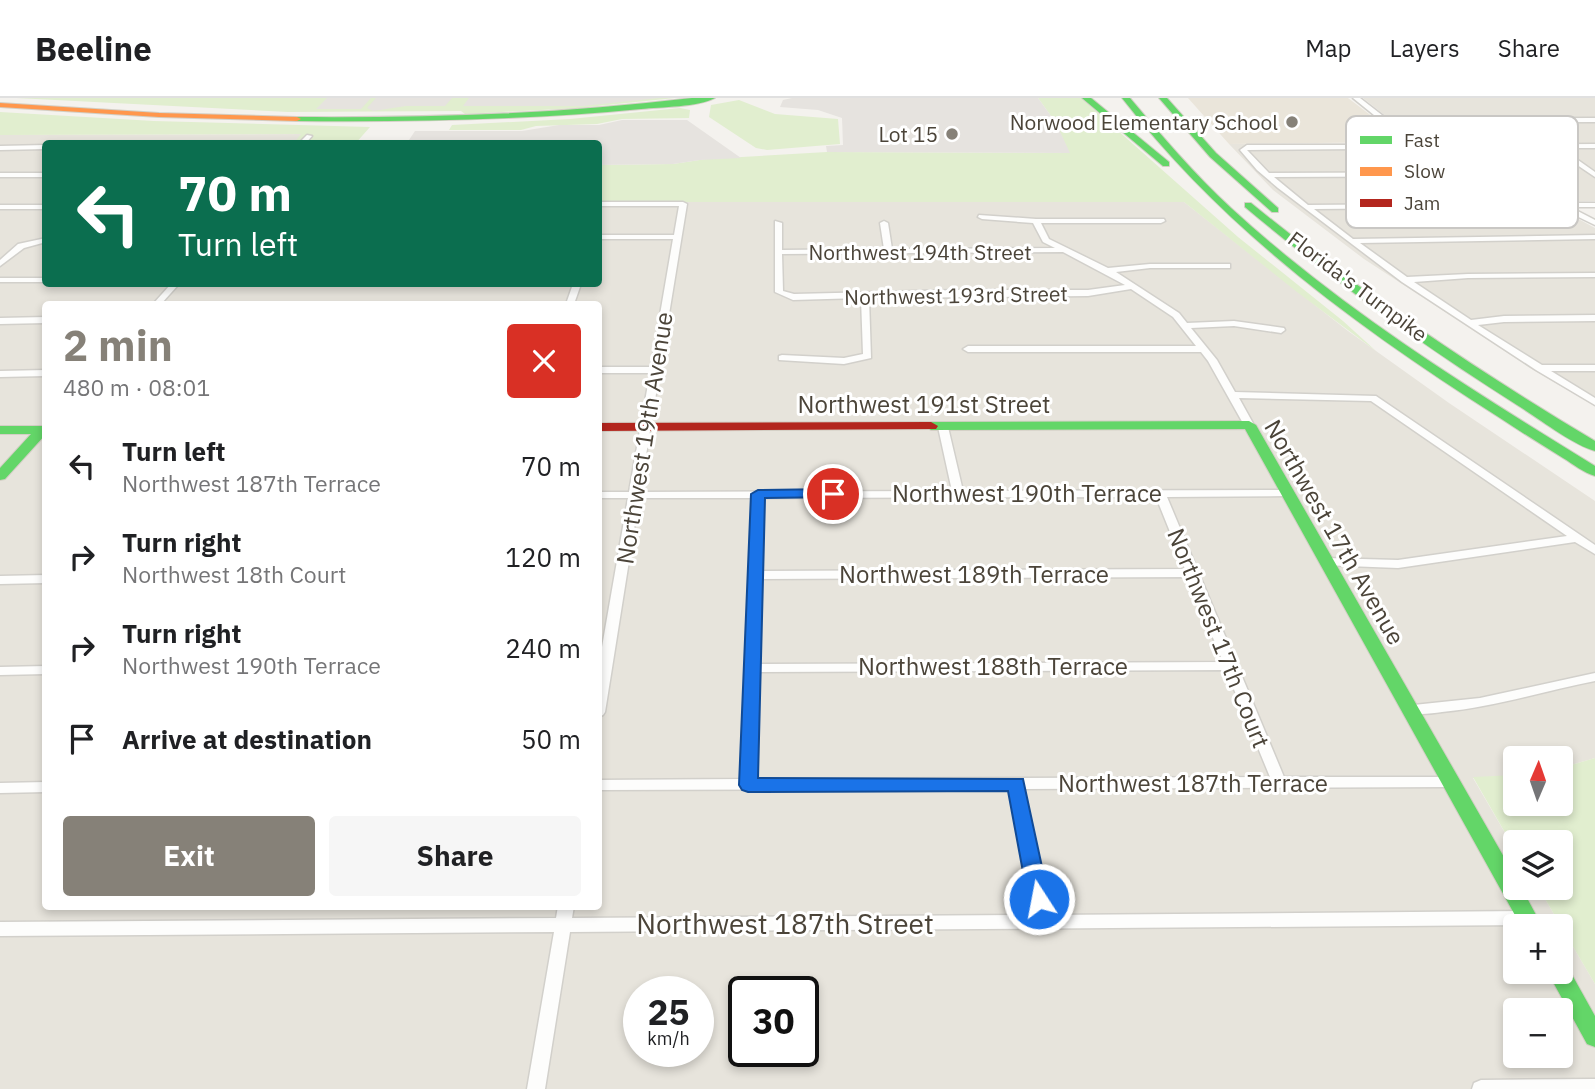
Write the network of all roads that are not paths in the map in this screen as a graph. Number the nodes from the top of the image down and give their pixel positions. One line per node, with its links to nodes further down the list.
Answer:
1 (711, 98): 7 (main road)
2 (1086, 98): 20 (main road)
3 (1126, 98): 20 (main road, Florida's Turnpike)
4 (1147, 98): 61 (main road, Florida's Turnpike)
5 (1163, 98): 61 (main road)
6 (1356, 98): 8 (street)
7 (0, 105)
8 (1378, 116)
9 (309, 136): 10 (street)
10 (305, 140)
11 (42, 147): 12 (street)
12 (0, 148)
13 (1346, 148): 18 (street)
14 (1578, 162): 15 (street)
15 (1595, 174)
16 (0, 175): 17 (street)
17 (42, 175)
18 (1269, 175): 19 (street); 25 (street)
19 (1346, 175)
20 (1218, 200): 79 (main road, Florida's Turnpike)
21 (602, 204): 22 (street)
22 (683, 204): 35 (street, Northwest 19th Avenue)
23 (42, 206): 24 (street)
24 (0, 207)
25 (1307, 207): 26 (street); 38 (street)
26 (1346, 207)
27 (1578, 214): 33 (street)
28 (982, 217): 29 (street)
29 (1036, 221): 30 (street); 39 (street, Northwest 17th Avenue)
30 (1161, 221)
31 (778, 223): 40 (street)
32 (884, 223): 41 (street)
33 (1595, 223)
34 (602, 237): 35 (street)
35 (678, 237): 66 (street, Northwest 19th Avenue)
36 (1595, 237): 38 (street)
37 (42, 240): 42 (street)
38 (1351, 241): 48 (street)
39 (1062, 250): 41 (street, Northwest 194th Street); 44 (street, Northwest 17th Avenue)
40 (778, 252): 41 (street, Northwest 194th Street); 51 (street, Northwest 193rd Street)
41 (889, 252)
42 (0, 264)
43 (1227, 265): 44 (street)
44 (1106, 271): 49 (street, Northwest 17th Avenue)
45 (1595, 275): 48 (street)
46 (0, 280): 47 (street)
47 (42, 280)
48 (1405, 280): 56 (street)
49 (1133, 286): 51 (street, Northwest 193rd Street); 57 (street, Northwest 17th Avenue)
50 (173, 287): 52 (street)
51 (864, 297): 62 (street)
52 (160, 301)
53 (1595, 318): 56 (street)
54 (42, 320): 55 (street)
55 (0, 321)
56 (1469, 323): 63 (street)
57 (1187, 327): 58 (street); 60 (street, Northwest 17th Avenue)
58 (1281, 330)
59 (968, 349): 60 (street)
60 (1205, 349): 69 (street, Northwest 17th Avenue)
61 (1444, 352): 78 (main road, Florida's Turnpike)
62 (782, 358)
63 (1539, 368): 64 (street); 70 (street)
64 (1595, 368)
65 (602, 370): 66 (street)
66 (656, 370): 73 (street, Northwest 19th Avenue)
67 (42, 373): 68 (street)
68 (0, 374)
69 (1232, 395): 71 (street, Northwest 17th Avenue); 87 (street)
70 (1595, 402)
71 (1249, 425): 74 (main road, Northwest 191st Street); 83 (main road, Northwest 17th Avenue)
72 (602, 427): 73 (main road, Northwest 191st Street)
73 (646, 427): 74 (main road, Northwest 191st Street); 86 (street, Northwest 19th Avenue)
74 (943, 427): 81 (street)
75 (42, 429): 76 (main road)
76 (0, 430)
77 (42, 431): 80 (main road)
78 (1595, 447)
79 (1595, 472)
80 (0, 476)
81 (958, 493): 82 (street, Northwest 190th Terrace); 84 (street, Northwest 190th Terrace)
82 (1160, 493): 83 (street, Northwest 190th Terrace); 90 (street, Northwest 17th Court)
83 (1287, 493): 89 (main road, Northwest 17th Avenue)
84 (758, 494): 86 (street, Northwest 190th Terrace); 91 (street)
85 (602, 495): 86 (street, Northwest 190th Terrace)
86 (635, 495): 99 (street, Northwest 19th Avenue)
87 (1577, 538): 88 (street); 89 (street)
88 (1595, 550)
89 (1326, 562): 100 (main road, Northwest 17th Avenue)
90 (1193, 573): 91 (street, Northwest 189th Terrace); 95 (street, Northwest 17th Court)
91 (756, 575): 94 (street)
92 (42, 579): 93 (street)
93 (0, 580)
94 (754, 667): 95 (street, Northwest 188th Terrace); 105 (street)
95 (1232, 667): 101 (street, Northwest 17th Court)
96 (42, 670): 97 (street)
97 (0, 671)
98 (1595, 677): 100 (street)
99 (602, 689)
100 (1409, 709): 102 (main road, Northwest 17th Avenue)
101 (1279, 782): 102 (street, Northwest 187th Terrace); 103 (street, Northwest 187th Terrace)
102 (1451, 782): 108 (main road, Northwest 17th Avenue)
103 (1016, 783): 105 (street, Northwest 187th Terrace); 110 (street)
104 (602, 785): 105 (street, Northwest 187th Terrace)
105 (748, 785)
106 (42, 787): 107 (street)
107 (0, 788)
108 (1525, 914)
109 (565, 915): 110 (street, Northwest 187th Street); 112 (street, Northwest 187th Street); 116 (street)
110 (1043, 922): 111 (street, Northwest 187th Street)
111 (1503, 922)
112 (0, 929)
113 (1565, 984): 114 (main road)
114 (1595, 1037)
115 (1595, 1088): 117 (street)
116 (536, 1089)
117 (1481, 1089)

